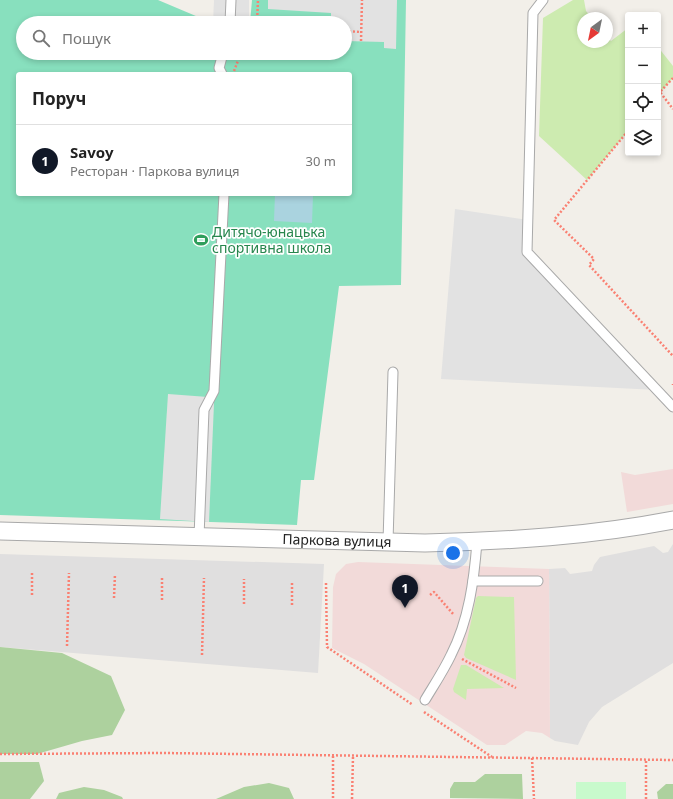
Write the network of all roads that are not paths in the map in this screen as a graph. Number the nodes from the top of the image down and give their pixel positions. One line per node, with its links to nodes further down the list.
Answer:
1 (231, 0): 3 (lane)
2 (543, 0): 8 (lane)
3 (230, 16)
4 (221, 60): 5 (lane)
5 (221, 72)
6 (224, 196): 11 (lane)
7 (393, 372): 12 (lane)
8 (673, 407)
9 (673, 520): 13 (street, Паркова вулиця)
10 (0, 530): 11 (street, Паркова вулиця)
11 (199, 537): 12 (street, Паркова вулиця)
12 (388, 542): 13 (street, Паркова вулиця)
13 (478, 542): 14 (lane)
14 (474, 581): 15 (lane); 16 (lane)
15 (538, 581)
16 (426, 700)

